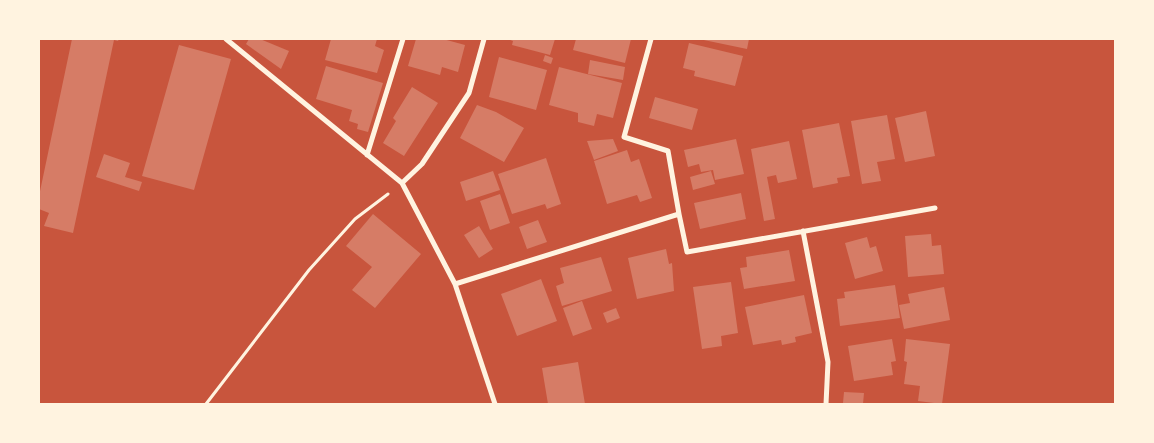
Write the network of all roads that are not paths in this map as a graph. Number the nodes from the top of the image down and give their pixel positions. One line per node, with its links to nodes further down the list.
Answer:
1 (226, 39): 5 (street)
2 (403, 39): 5 (street)
3 (484, 39): 6 (street)
4 (652, 39): 8 (street)
5 (367, 155): 6 (street)
6 (402, 183): 10 (street)
7 (935, 208): 9 (street)
8 (679, 214): 9 (street); 10 (street)
9 (803, 231): 12 (street)
10 (455, 284): 11 (street)
11 (495, 404)
12 (826, 404)

